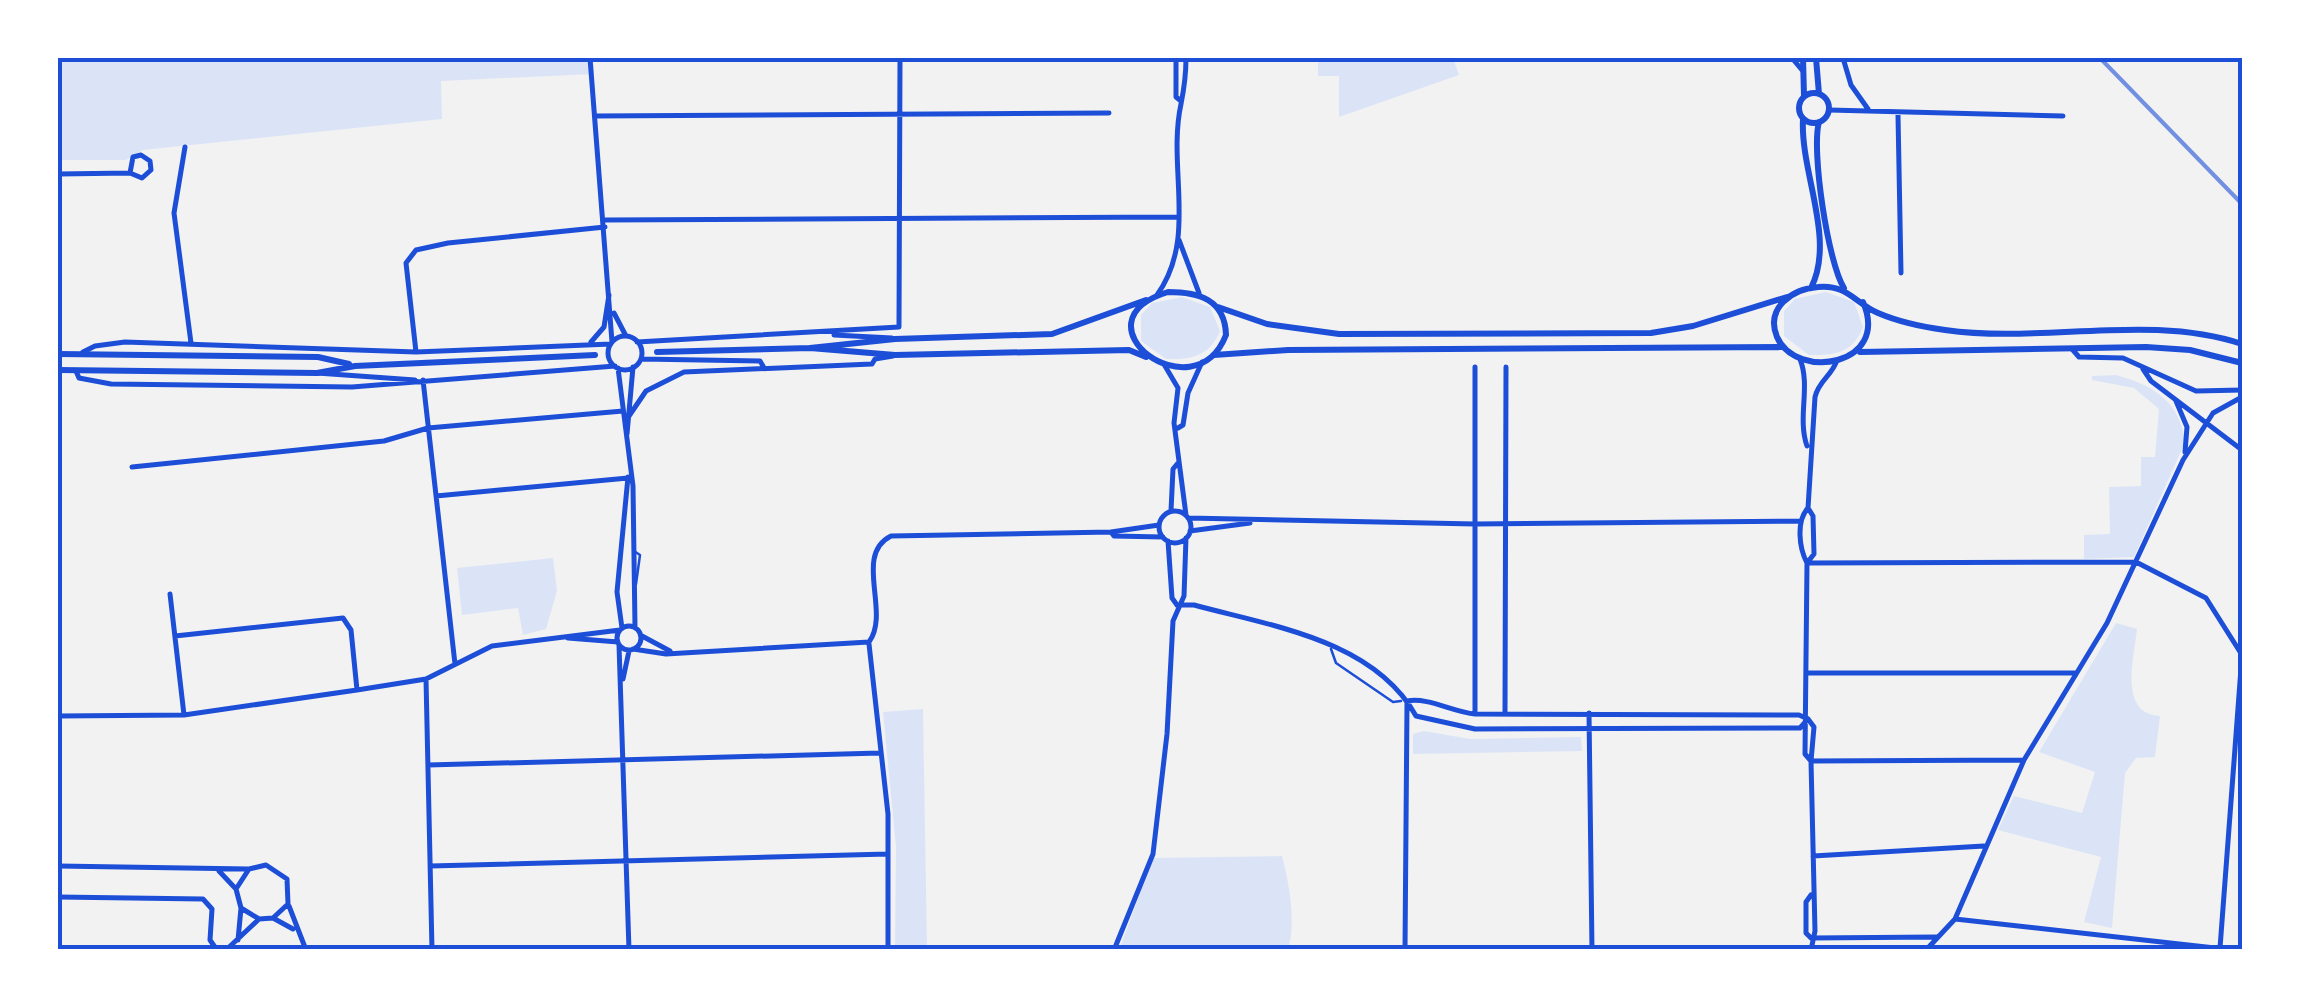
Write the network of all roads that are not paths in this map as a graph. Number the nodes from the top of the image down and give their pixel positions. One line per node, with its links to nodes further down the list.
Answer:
1 (590, 58): 18 (street)
2 (900, 58): 16 (street)
3 (1176, 58): 12 (street)
4 (1186, 58): 12 (street)
5 (1792, 58): 9 (street)
6 (1803, 58): 9 (main road)
7 (1816, 58): 10 (main road)
8 (1843, 58): 14 (street)
9 (1802, 70): 11 (main road)
10 (1819, 94): 11 (main road); 13 (main road)
11 (1804, 96): 20 (main road)
12 (1181, 101): 25 (street)
13 (1829, 110): 14 (street); 21 (main road)
14 (1868, 110): 17 (street)
15 (1109, 113): 16 (street)
16 (901, 114): 18 (street); 26 (street)
17 (1898, 115): 19 (street); 29 (street)
18 (595, 116): 27 (street)
19 (2064, 116)
20 (1804, 119): 21 (main road); 30 (main road)
21 (1819, 122): 31 (main road)
22 (184, 146): 44 (street)
23 (130, 173): 23 (street); 24 (street)
24 (58, 174)
25 (1180, 217): 26 (street); 28 (street)
26 (902, 219): 27 (street); 40 (street)
27 (605, 224): 32 (street); 51 (street)
28 (1180, 240): 33 (street); 34 (street)
29 (1901, 273)
30 (1810, 288): 31 (main road); 35 (main road)
31 (1845, 289): 37 (main road)
32 (611, 292): 39 (street); 46 (street)
33 (1199, 294): 34 (main road); 38 (main road)
34 (1157, 295): 36 (main road)
35 (1788, 297): 38 (main road); 48 (main road)
36 (1146, 300): 42 (main road); 59 (main road)
37 (1863, 302): 47 (main road); 53 (main road)
38 (1218, 308): 58 (main road)
39 (613, 310): 41 (street); 45 (street)
40 (832, 334): 42 (street); 43 (street)
41 (626, 336): 43 (street); 45 (street)
42 (895, 339): 49 (main road)
43 (637, 342): 61 (street)
44 (190, 343): 51 (street); 55 (street)
45 (612, 343): 46 (street); 70 (street)
46 (585, 344): 51 (street)
47 (2242, 344)
48 (1783, 347): 58 (main road); 60 (main road)
49 (810, 348): 52 (main road); 57 (main road)
50 (2070, 348): 53 (main road); 64 (main road); 69 (street)
51 (416, 352)
52 (657, 352)
53 (1854, 353): 62 (main road)
54 (58, 354): 55 (main road)
55 (80, 354): 66 (main road)
56 (595, 355): 66 (main road)
57 (895, 355): 59 (main road); 67 (street)
58 (1214, 355): 63 (main road)
59 (1146, 356): 65 (main road)
60 (1800, 358): 62 (main road); 83 (street)
61 (640, 359): 67 (street); 72 (street)
62 (1836, 360): 83 (street)
63 (1202, 362): 65 (main road); 82 (street)
64 (2242, 363)
65 (1162, 364): 82 (street)
66 (355, 366): 75 (main road)
67 (763, 366): 79 (street)
68 (1475, 366): 95 (street)
69 (2142, 366): 77 (street); 78 (street)
70 (617, 367): 72 (street); 76 (street); 79 (street)
71 (1506, 367): 96 (street)
72 (634, 368): 79 (street)
73 (58, 370): 74 (main road)
74 (75, 370): 75 (main road); 76 (street)
75 (317, 373): 76 (street)
76 (419, 380): 81 (street)
77 (2172, 394): 80 (street); 85 (street)
78 (2242, 394): 80 (street)
79 (626, 413): 81 (street); 88 (street)
80 (2206, 424): 84 (street); 85 (street)
81 (428, 428): 87 (street); 89 (street)
82 (1178, 428): 86 (street)
83 (1808, 448): 90 (street)
84 (2242, 450)
85 (2183, 460): 102 (street)
86 (1178, 464): 91 (street); 92 (street)
87 (132, 467)
88 (628, 476): 89 (street); 106 (street); 107 (street)
89 (436, 496): 116 (street)
90 (1808, 508): 93 (street); 103 (street)
91 (1171, 511): 92 (street); 97 (street)
92 (1187, 516): 94 (street); 98 (street)
93 (1801, 520): 96 (street); 103 (street)
94 (1250, 522): 95 (street); 98 (street)
95 (1475, 524): 96 (street); 123 (street)
96 (1503, 524): 124 (street)
97 (1160, 525): 99 (street); 101 (street)
98 (1190, 531): 100 (street)
99 (1111, 532): 101 (street); 111 (street)
100 (1186, 538): 101 (street); 105 (street)
101 (1166, 539): 105 (street)
102 (2136, 562): 103 (street); 118 (street); 154 (street)
103 (1806, 563): 117 (street)
104 (170, 594): 109 (street)
105 (1177, 605): 113 (street); 161 (street)
106 (635, 628): 107 (street); 108 (street)
107 (621, 629): 110 (street); 112 (street)
108 (641, 635): 114 (street); 115 (street)
109 (175, 636): 121 (street); 126 (street)
110 (568, 638): 112 (street); 116 (street)
111 (869, 642): 115 (street); 130 (street)
112 (618, 643): 114 (street); 120 (street)
113 (1329, 644): 122 (street); 122 (lane)
114 (631, 650): 115 (street); 120 (street)
115 (670, 651)
116 (455, 664): 119 (street)
117 (1807, 673): 118 (street); 128 (street)
118 (2076, 673): 132 (street)
119 (426, 679): 121 (street); 134 (street)
120 (623, 682): 131 (street)
121 (357, 690): 126 (street)
122 (1408, 701): 123 (street); 129 (street); 162 (street)
123 (1475, 714): 124 (street)
124 (1505, 714): 125 (street)
125 (1589, 714): 128 (street); 129 (street)
126 (184, 715): 127 (street)
127 (58, 716)
128 (1808, 719): 129 (street); 133 (street)
129 (1590, 727): 163 (street)
130 (880, 754): 131 (street); 136 (street)
131 (624, 760): 134 (street); 138 (street)
132 (2024, 760): 133 (street); 135 (street)
133 (1811, 761): 137 (street)
134 (428, 765): 140 (street)
135 (1984, 846): 137 (street); 149 (street)
136 (888, 854): 138 (street); 160 (street)
137 (1813, 856): 152 (street)
138 (627, 862): 140 (street); 159 (street)
139 (58, 866): 142 (street)
140 (430, 866): 158 (street)
141 (249, 869): 142 (street); 143 (street); 145 (street)
142 (220, 871): 143 (street)
143 (236, 888): 146 (street)
144 (58, 898): 155 (street)
145 (288, 904): 147 (street); 150 (street)
146 (241, 908): 148 (street); 153 (street)
147 (274, 918): 148 (street); 150 (street)
148 (259, 919): 153 (street)
149 (1955, 919): 151 (street); 154 (street)
150 (295, 931): 157 (street)
151 (1937, 937): 152 (street); 165 (street)
152 (1811, 938): 164 (street)
153 (238, 944): 156 (street)
154 (2220, 948): 166 (street)
155 (217, 950)
156 (226, 950)
157 (306, 950)
158 (432, 950)
159 (630, 950)
160 (888, 950)
161 (1114, 950)
162 (1405, 950)
163 (1592, 950)
164 (1811, 950)
165 (1926, 950)
166 (2234, 950)

